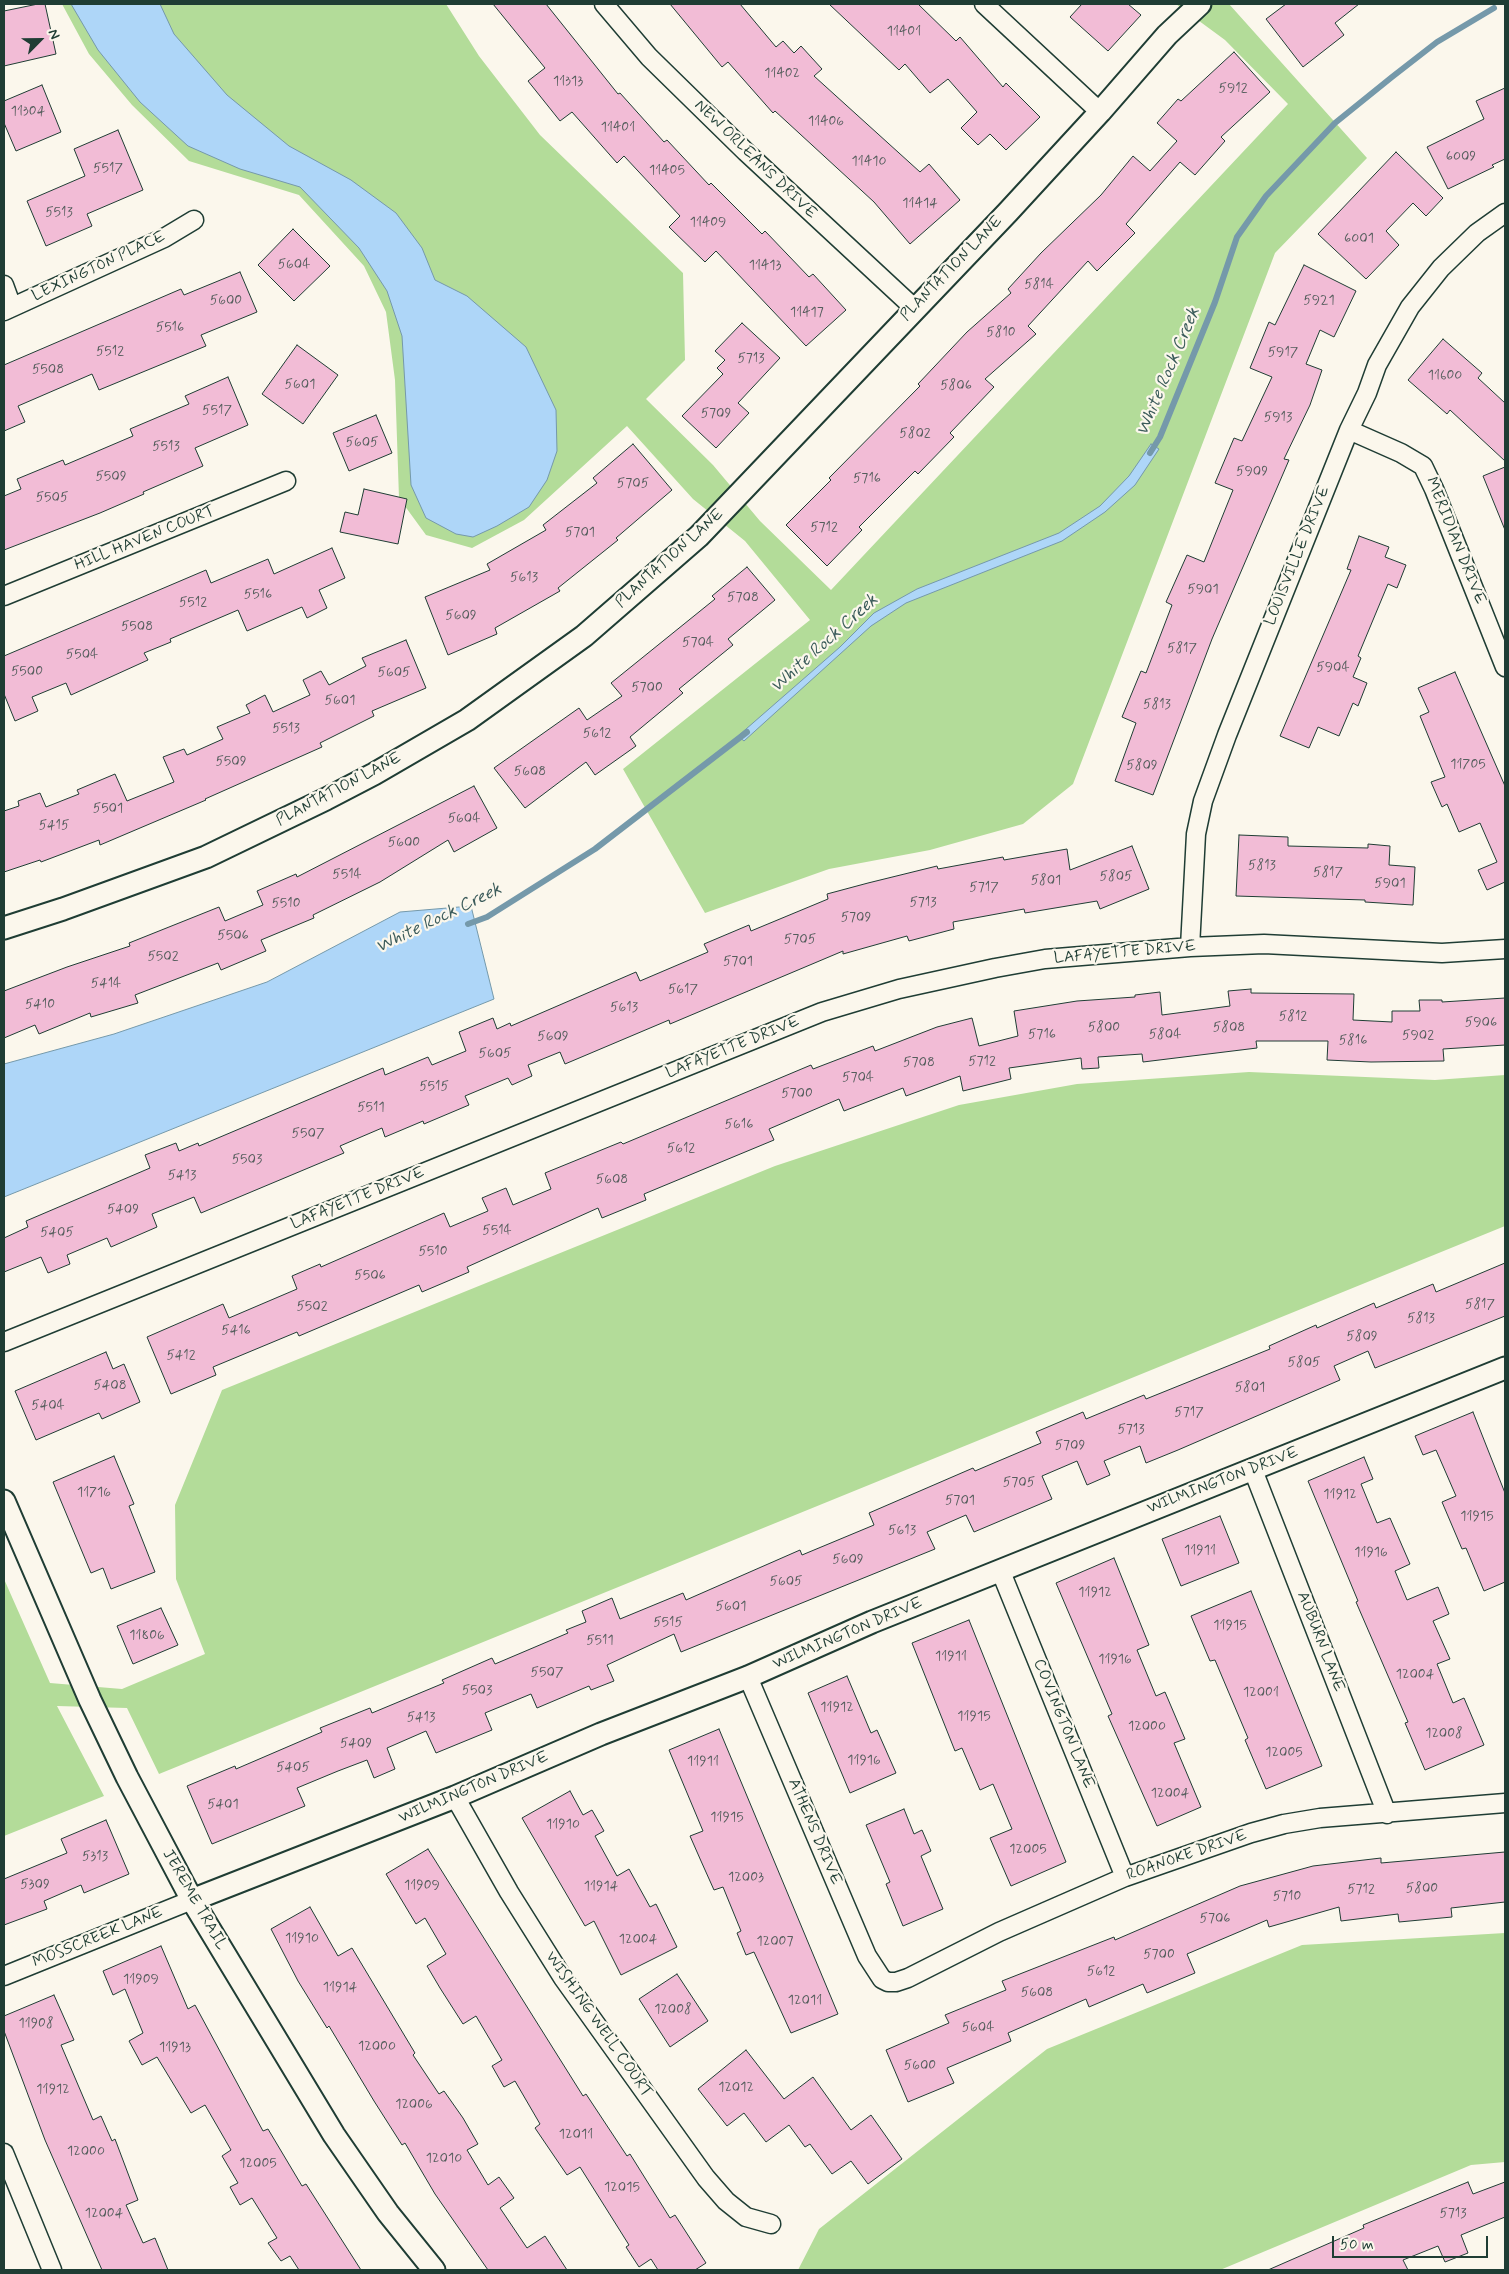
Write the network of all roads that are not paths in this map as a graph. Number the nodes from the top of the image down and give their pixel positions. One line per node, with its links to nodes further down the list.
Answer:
1 (604, 4): 8 (street, NEW ORLEANS DRIVE)
2 (984, 4): 4 (street)
3 (1200, 4): 4 (street, PLANTATION LANE)
4 (1100, 112): 8 (street, PLANTATION LANE)
5 (1505, 213): 10 (street, LOUISVILLE DRIVE)
6 (194, 220): 9 (street, LEXINGTON PLACE)
7 (4, 284): 9 (street)
8 (914, 308): 14 (street, PLANTATION LANE)
9 (8, 309)
10 (1349, 430): 13 (street, MERIDIAN DRIVE); 15 (street, LOUISVILLE DRIVE)
11 (286, 481): 12 (street, HILL HAVEN COURT)
12 (4, 596)
13 (1505, 666)
14 (4, 928)
15 (1190, 947): 16 (street, LAFAYETTE DRIVE); 17 (street, LAFAYETTE DRIVE)
16 (1505, 949)
17 (4, 1342)
18 (1505, 1368): 19 (street, WILMINGTON DRIVE)
19 (1253, 1470): 21 (street, WILMINGTON DRIVE); 25 (street, AUBURN LANE)
20 (4, 1501): 27 (street, JEREME TRAIL)
21 (1001, 1572): 22 (street, WILMINGTON DRIVE); 26 (street, COVINGTON LANE)
22 (748, 1677): 23 (street, WILMINGTON DRIVE); 29 (street, ATHENS DRIVE)
23 (455, 1797): 27 (street, WILMINGTON DRIVE); 31 (street, WISHING WELL COURT)
24 (1505, 1803): 25 (street, ROANOKE DRIVE)
25 (1387, 1814): 26 (street, ROANOKE DRIVE)
26 (1125, 1877): 29 (street, ROANOKE DRIVE)
27 (192, 1900): 28 (street, MOSSCREEK LANE); 33 (street, JEREME TRAIL)
28 (4, 1976)
29 (888, 1982)
30 (4, 2154): 32 (street)
31 (771, 2224)
32 (52, 2270)
33 (434, 2270)

